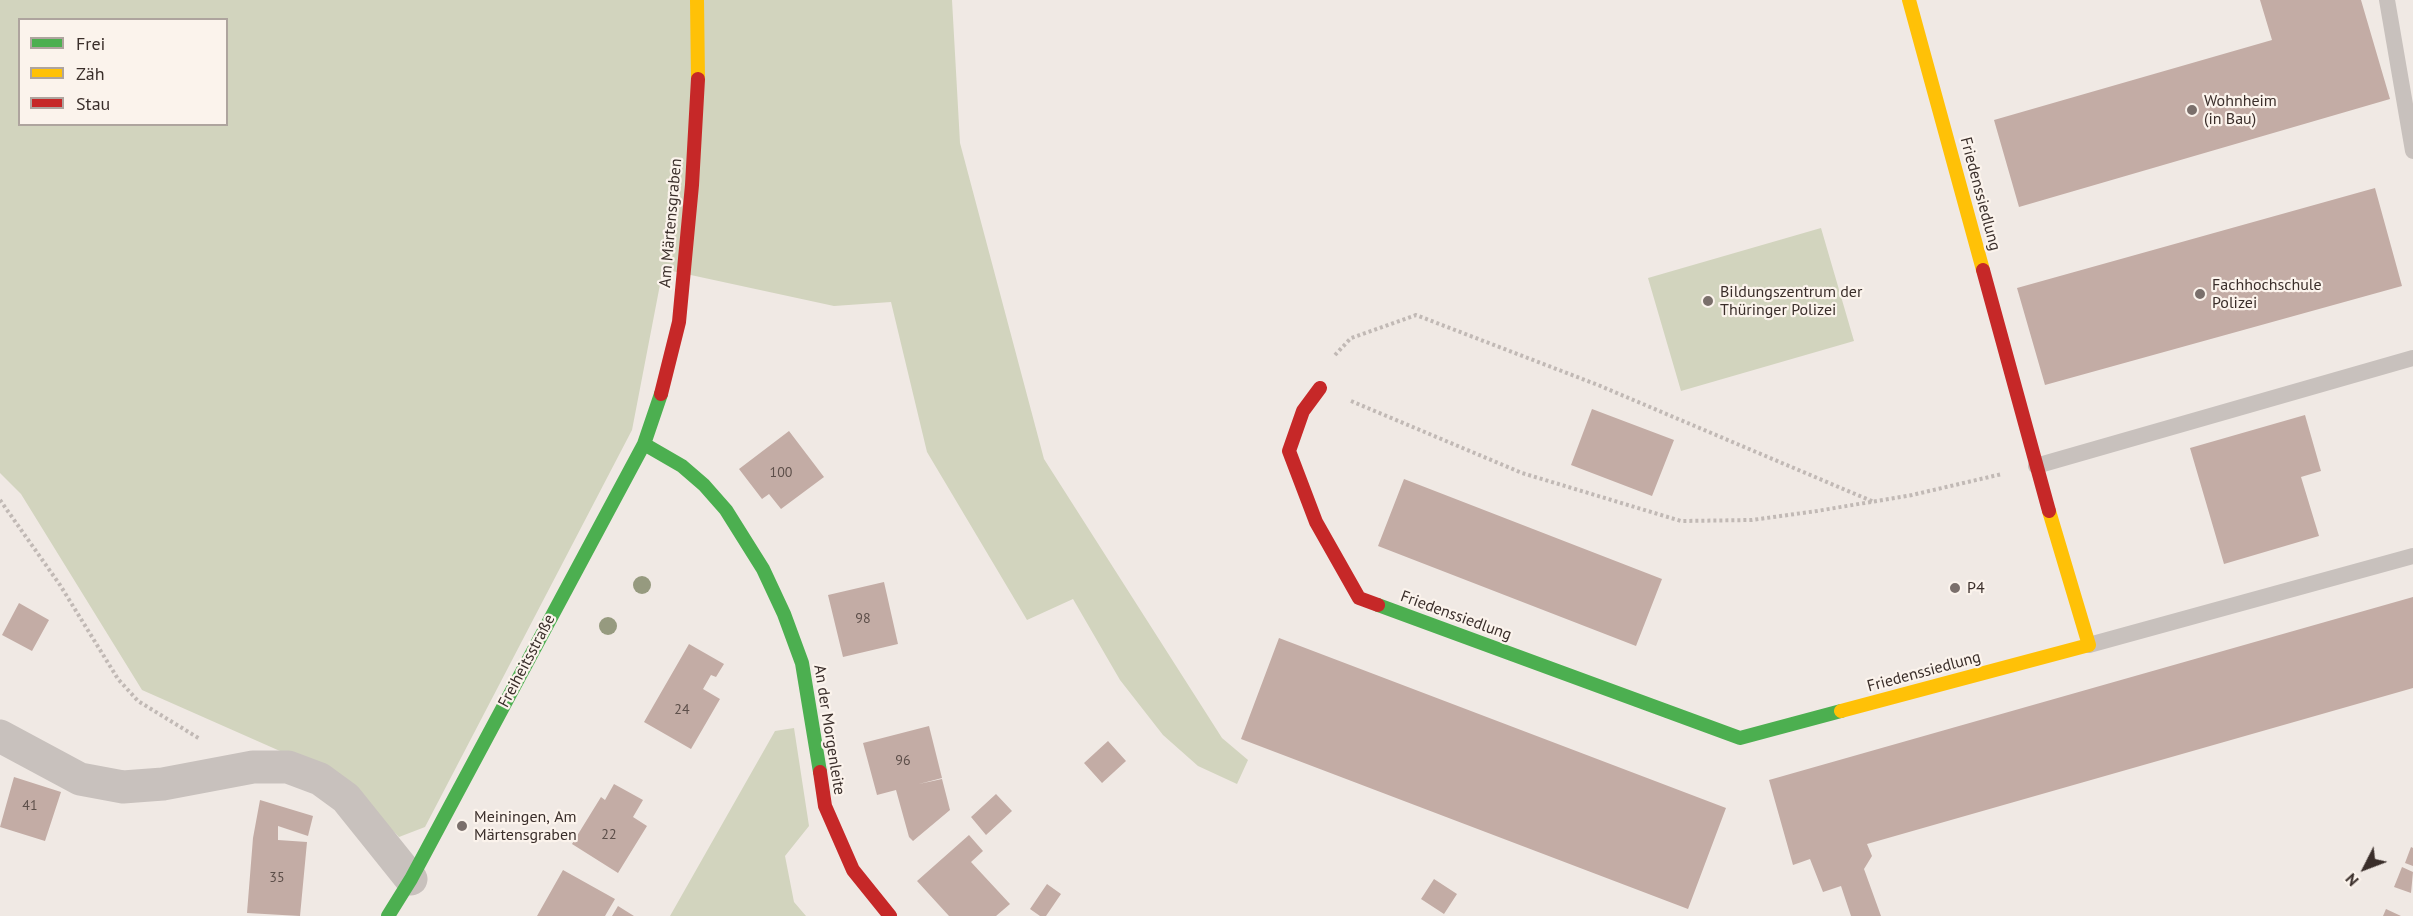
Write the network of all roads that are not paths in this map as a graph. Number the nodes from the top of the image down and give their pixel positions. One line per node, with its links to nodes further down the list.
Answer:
1 (697, 0): 7 (street, Am Märtensgraben)
2 (1909, 0): 8 (street, Friedenssiedlung)
3 (2387, 0): 4 (lane)
4 (2413, 151)
5 (2413, 358): 8 (lane)
6 (1320, 388): 10 (street, Friedenssiedlung)
7 (644, 444): 12 (street, Freiheitsstraße); 14 (street, An der Morgenleite)
8 (2036, 466): 10 (street, Friedenssiedlung)
9 (2413, 556): 10 (lane)
10 (2089, 645)
11 (0, 736): 12 (street)
12 (411, 879): 13 (street, Freiheitsstraße)
13 (388, 916)
14 (890, 916)

